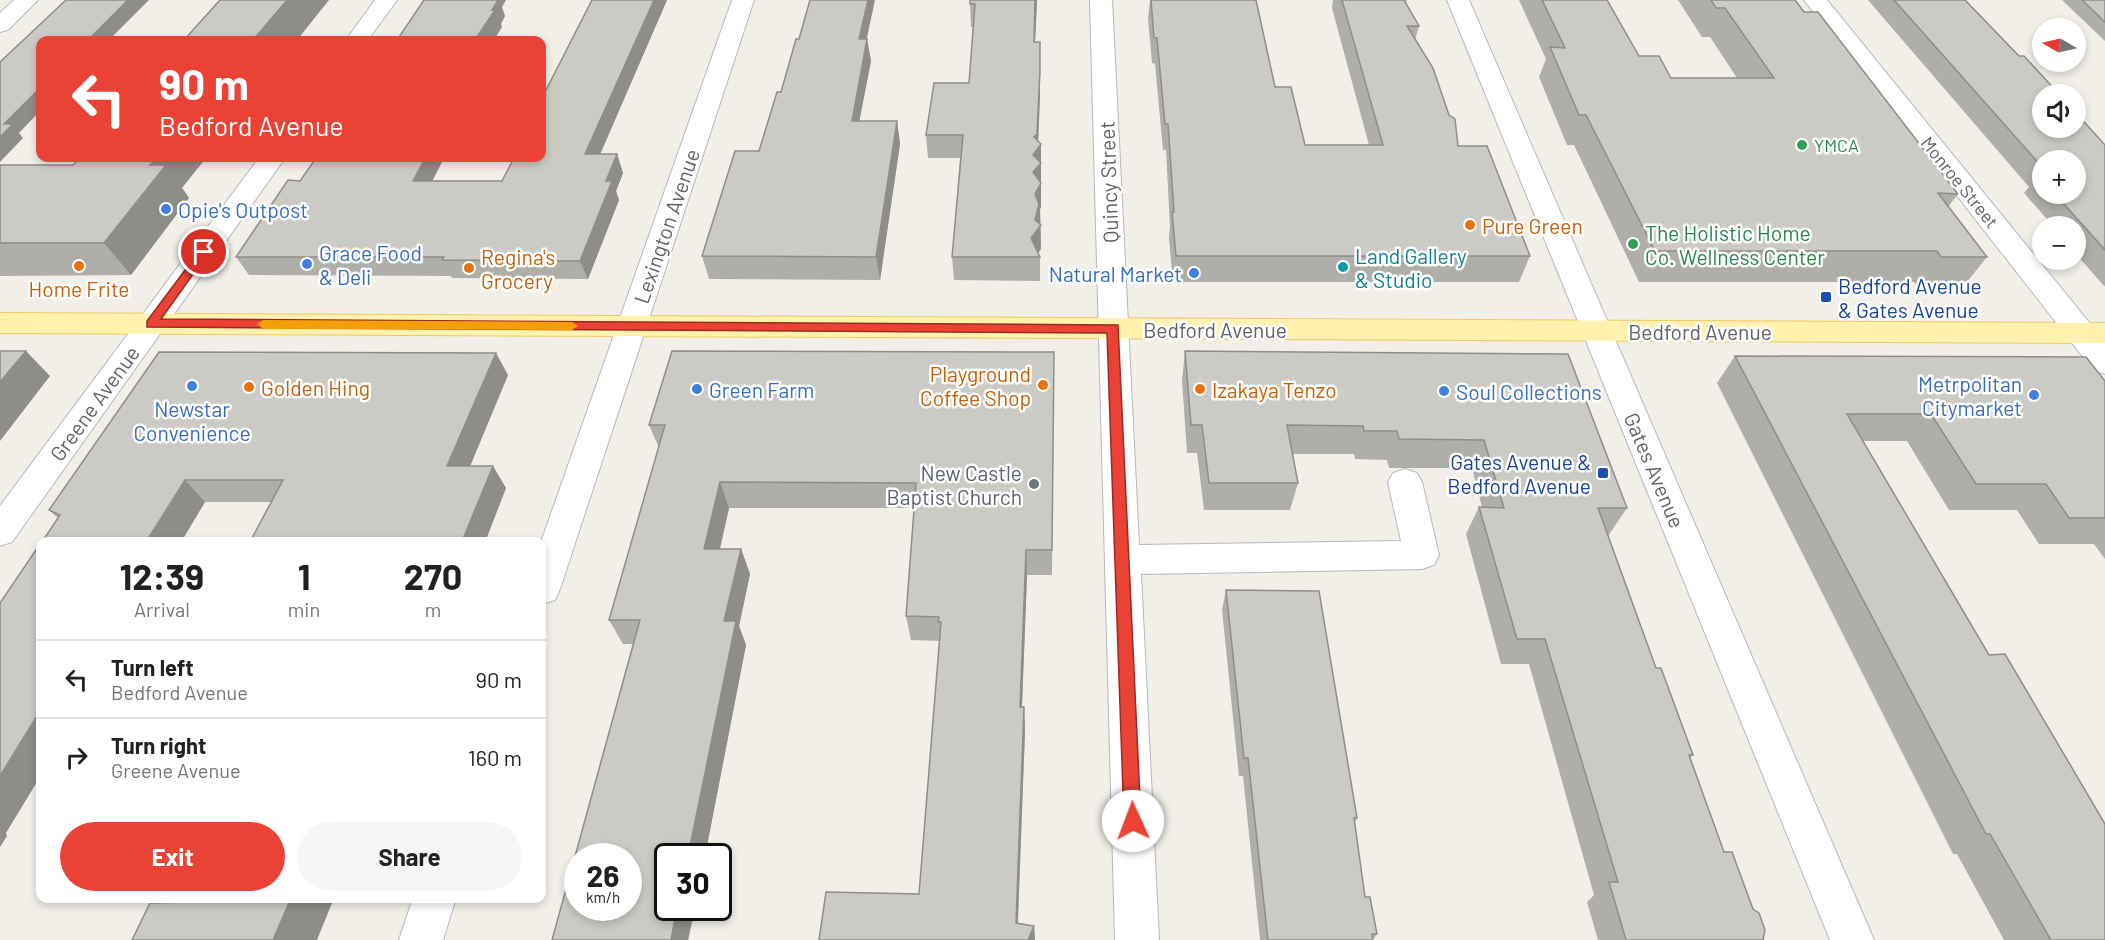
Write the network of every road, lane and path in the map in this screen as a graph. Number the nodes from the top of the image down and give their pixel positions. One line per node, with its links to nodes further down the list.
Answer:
1 (27, 0): 7 (street)
2 (386, 0): 8 (street)
3 (743, 0): 12 (street, Lexington Avenue)
4 (1101, 0): 13 (street, Quincy Street)
5 (1458, 0): 14 (street, Gates Avenue)
6 (1815, 0): 15 (street, Monroe Street)
7 (0, 25)
8 (360, 36)
9 (269, 162): 11 (street, Greene Avenue)
10 (0, 323): 11 (main road, Bedford Avenue)
11 (151, 324): 12 (main road, Bedford Avenue); 18 (street, Greene Avenue)
12 (631, 326): 13 (main road, Bedford Avenue); 20 (street, Lexington Avenue)
13 (1113, 328): 14 (main road, Bedford Avenue); 19 (street, Quincy Street)
14 (1596, 331): 15 (main road, Bedford Avenue); 24 (street, Gates Avenue)
15 (2093, 333): 16 (street, Monroe Street)
16 (2105, 363)
17 (1405, 482): 19 (street)
18 (0, 532)
19 (1123, 560): 23 (street, Quincy Street)
20 (546, 577)
21 (433, 903): 22 (street)
22 (421, 940)
23 (1137, 940)
24 (1852, 940)

